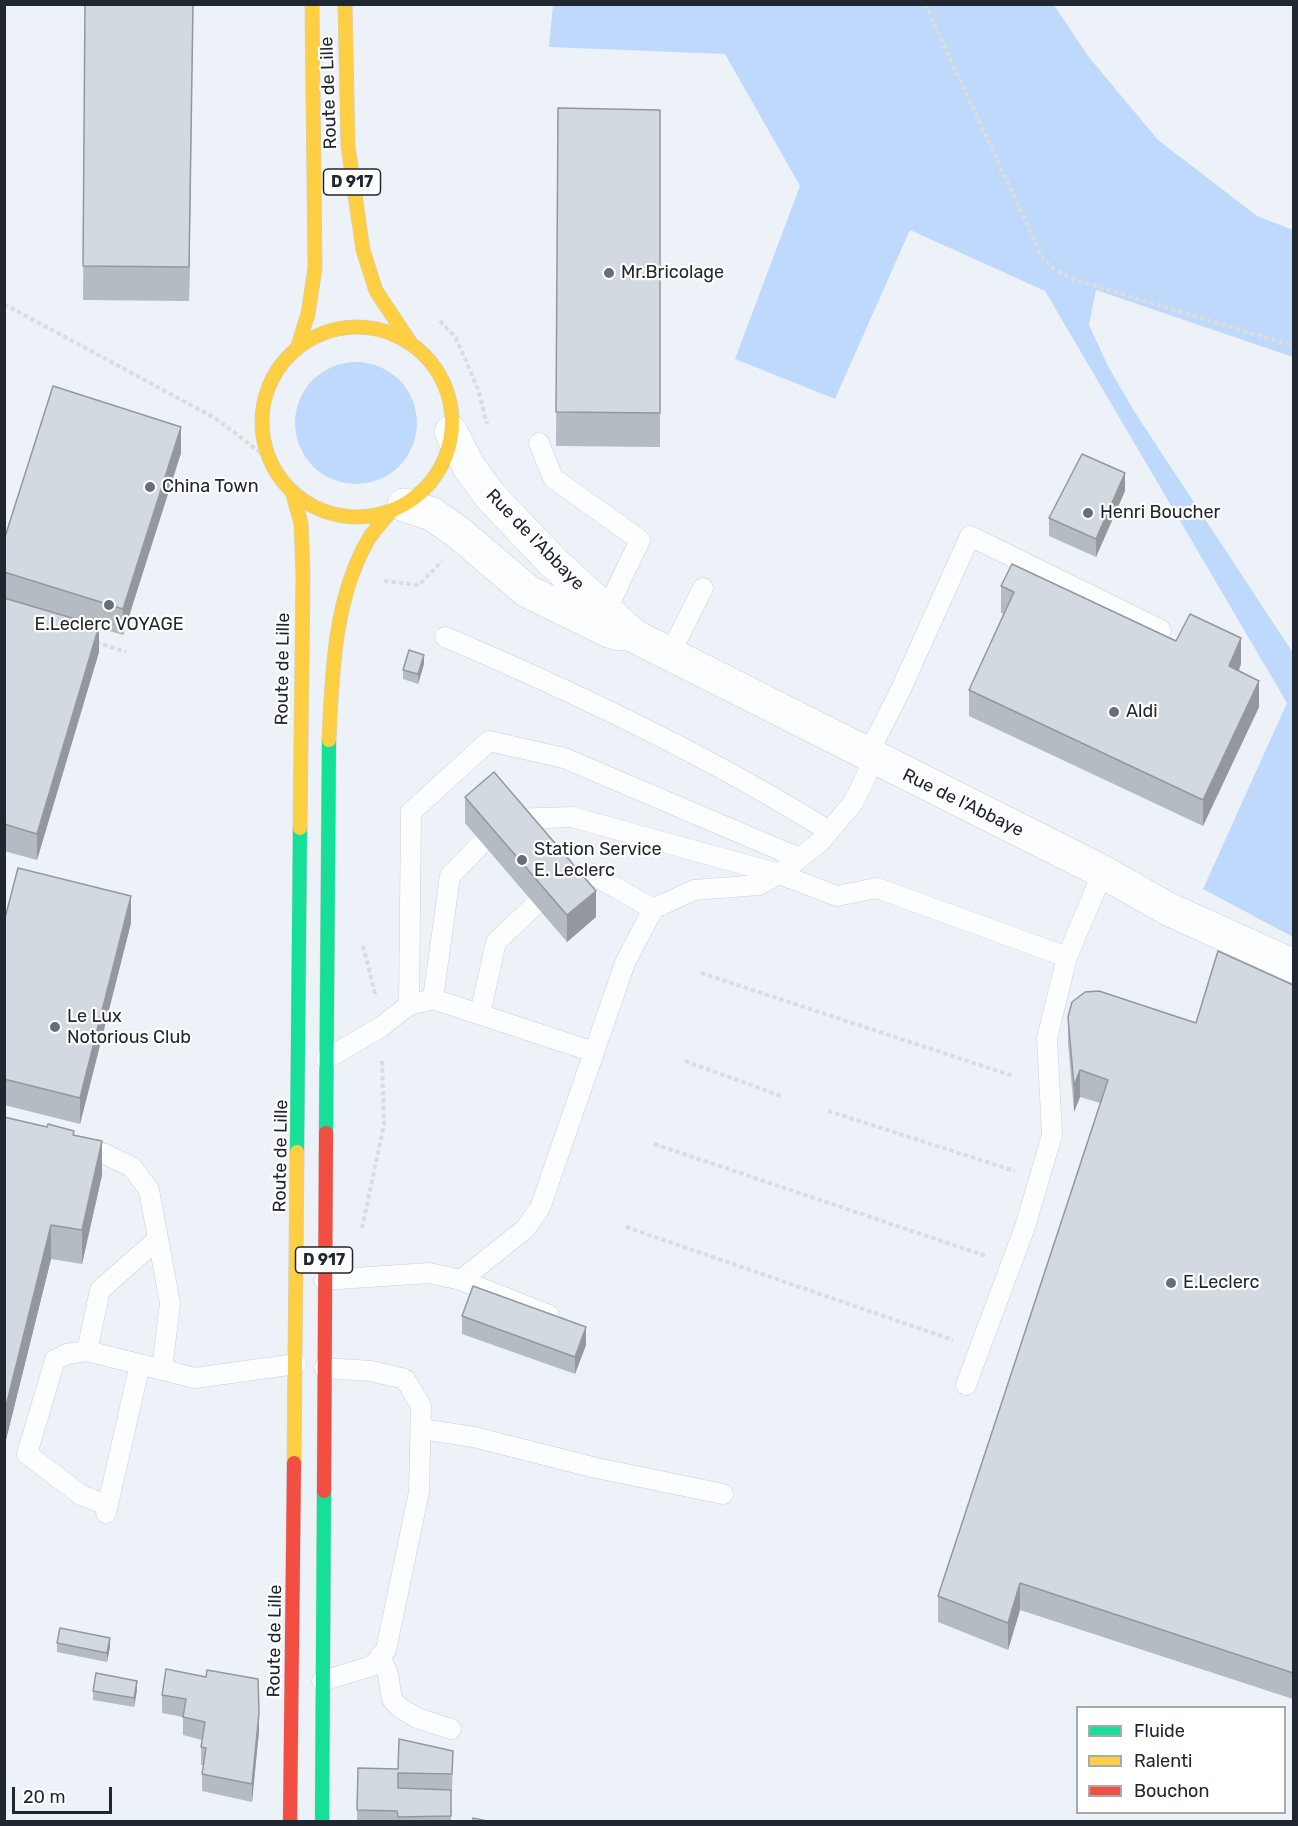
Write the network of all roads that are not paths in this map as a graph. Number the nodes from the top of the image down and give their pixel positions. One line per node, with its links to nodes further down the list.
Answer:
1 (312, 4): 4 (main road, Route de Lille / D 917)
2 (345, 4): 3 (main road, Route de Lille / D 917)
3 (412, 345): 4 (main road); 5 (main road)
4 (297, 350): 7 (main road)
5 (451, 432): 8 (main road); 10 (street, Rue de l'Abbaye)
6 (539, 443): 10 (lane)
7 (292, 491): 8 (main road); 39 (main road, Route de Lille / D 917)
8 (397, 508): 12 (street, Rue de l'Abbaye); 31 (main road, D 917)
9 (703, 588): 14 (lane)
10 (606, 611): 12 (street, Rue de l'Abbaye)
11 (1161, 630): 15 (lane)
12 (634, 636): 14 (street, Rue de l'Abbaye)
13 (445, 638): 17 (lane)
14 (670, 654): 15 (street, Rue de l'Abbaye)
15 (871, 756): 17 (lane); 20 (street, Rue de l'Abbaye)
16 (512, 819): 21 (lane)
17 (829, 831): 19 (lane)
18 (482, 843): 27 (lane)
19 (799, 858): 21 (lane); 28 (lane)
20 (1103, 872): 25 (lane); 26 (street, Rue de l'Abbaye)
21 (779, 874): 24 (lane); 25 (lane)
22 (562, 878): 24 (lane)
23 (535, 904): 29 (lane)
24 (653, 909): 30 (lane)
25 (1067, 957): 42 (lane)
26 (1293, 966)
27 (433, 999): 28 (lane); 29 (lane)
28 (409, 1005): 31 (lane)
29 (480, 1014): 30 (lane)
30 (594, 1052): 35 (lane)
31 (326, 1059): 34 (main road, D 917)
32 (61, 1143): 33 (lane)
33 (158, 1239): 37 (lane); 41 (lane)
34 (324, 1280): 35 (lane); 40 (main road, D 917)
35 (461, 1280): 36 (lane)
36 (563, 1320)
37 (87, 1352): 38 (lane); 38 (lane)
38 (140, 1364): 41 (lane)
39 (296, 1364): 41 (lane); 48 (main road, Route de Lille / D 917)
40 (324, 1368): 43 (lane); 46 (main road, D 917)
41 (162, 1370)
42 (966, 1384)
43 (421, 1429): 44 (lane); 45 (lane)
44 (723, 1494)
45 (380, 1656): 46 (lane); 47 (lane)
46 (322, 1681): 49 (main road, D 917)
47 (451, 1729)
48 (290, 1821)
49 (322, 1821)

